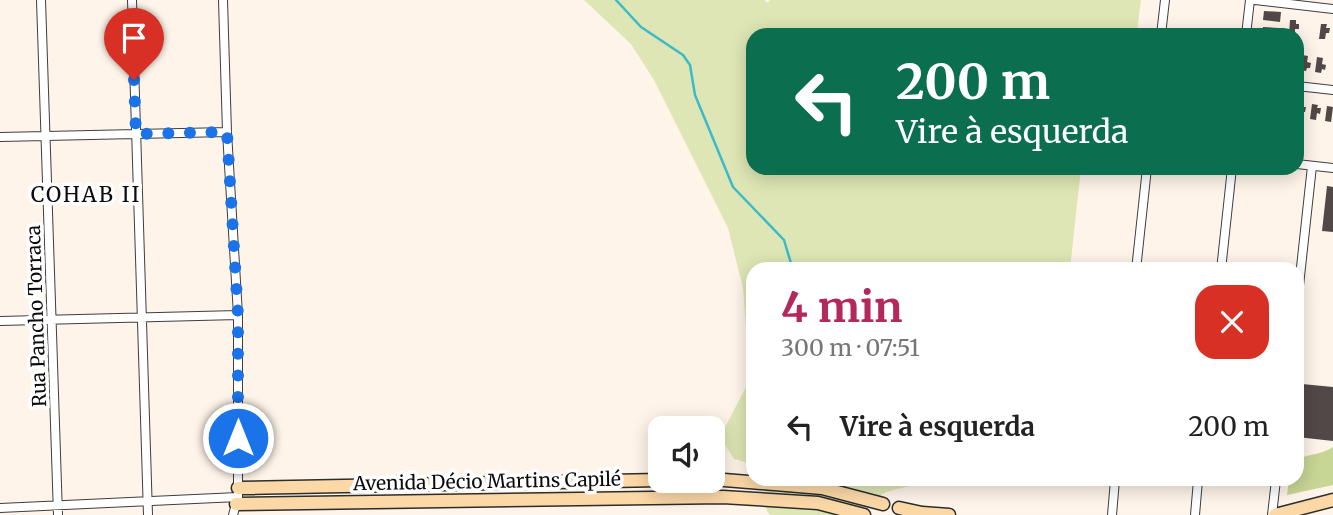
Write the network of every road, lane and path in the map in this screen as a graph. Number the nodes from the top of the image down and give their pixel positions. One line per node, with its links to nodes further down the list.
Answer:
1 (41, 0): 14 (street, Rua Pancho Torraca)
2 (132, 0): 13 (street)
3 (223, 0): 12 (street)
4 (1166, 0): 8 (street)
5 (1250, 0): 9 (street)
6 (1255, 0): 7 (street)
7 (1333, 9)
8 (1162, 28)
9 (1247, 28)
10 (1304, 87): 11 (street)
11 (1333, 90)
12 (227, 132): 13 (street); 24 (street)
13 (136, 134): 14 (street); 25 (street)
14 (46, 136): 15 (street); 26 (street, Rua Pancho Torraca)
15 (0, 137)
16 (1304, 165): 17 (street)
17 (1312, 166): 18 (street); 23 (street)
18 (1333, 168)
19 (1146, 175): 21 (street)
20 (1231, 175): 22 (street)
21 (1137, 262)
22 (1222, 262)
23 (1302, 262)
24 (238, 315): 25 (street); 37 (street)
25 (142, 317): 26 (street); 36 (street)
26 (52, 320): 27 (street); 40 (street, Rua Pancho Torraca)
27 (0, 321)
28 (725, 480): 30 (street)
29 (648, 481): 37 (street, Avenida Décio Martins Capilé)
30 (746, 482)
31 (787, 486): 39 (street)
32 (1114, 486): 45 (street)
33 (1197, 486): 46 (street)
34 (1276, 486): 47 (street)
35 (1333, 500): 47 (street)
36 (148, 501): 37 (street); 40 (street); 42 (street)
37 (236, 501): 43 (street, Avenida Décio Martins Capilé)
38 (0, 508): 40 (street)
39 (881, 509): 41 (street)
40 (58, 510)
41 (900, 511): 44 (street)
42 (148, 515)
43 (864, 515)
44 (950, 515)
45 (1112, 515)
46 (1195, 515)
47 (1274, 515)

